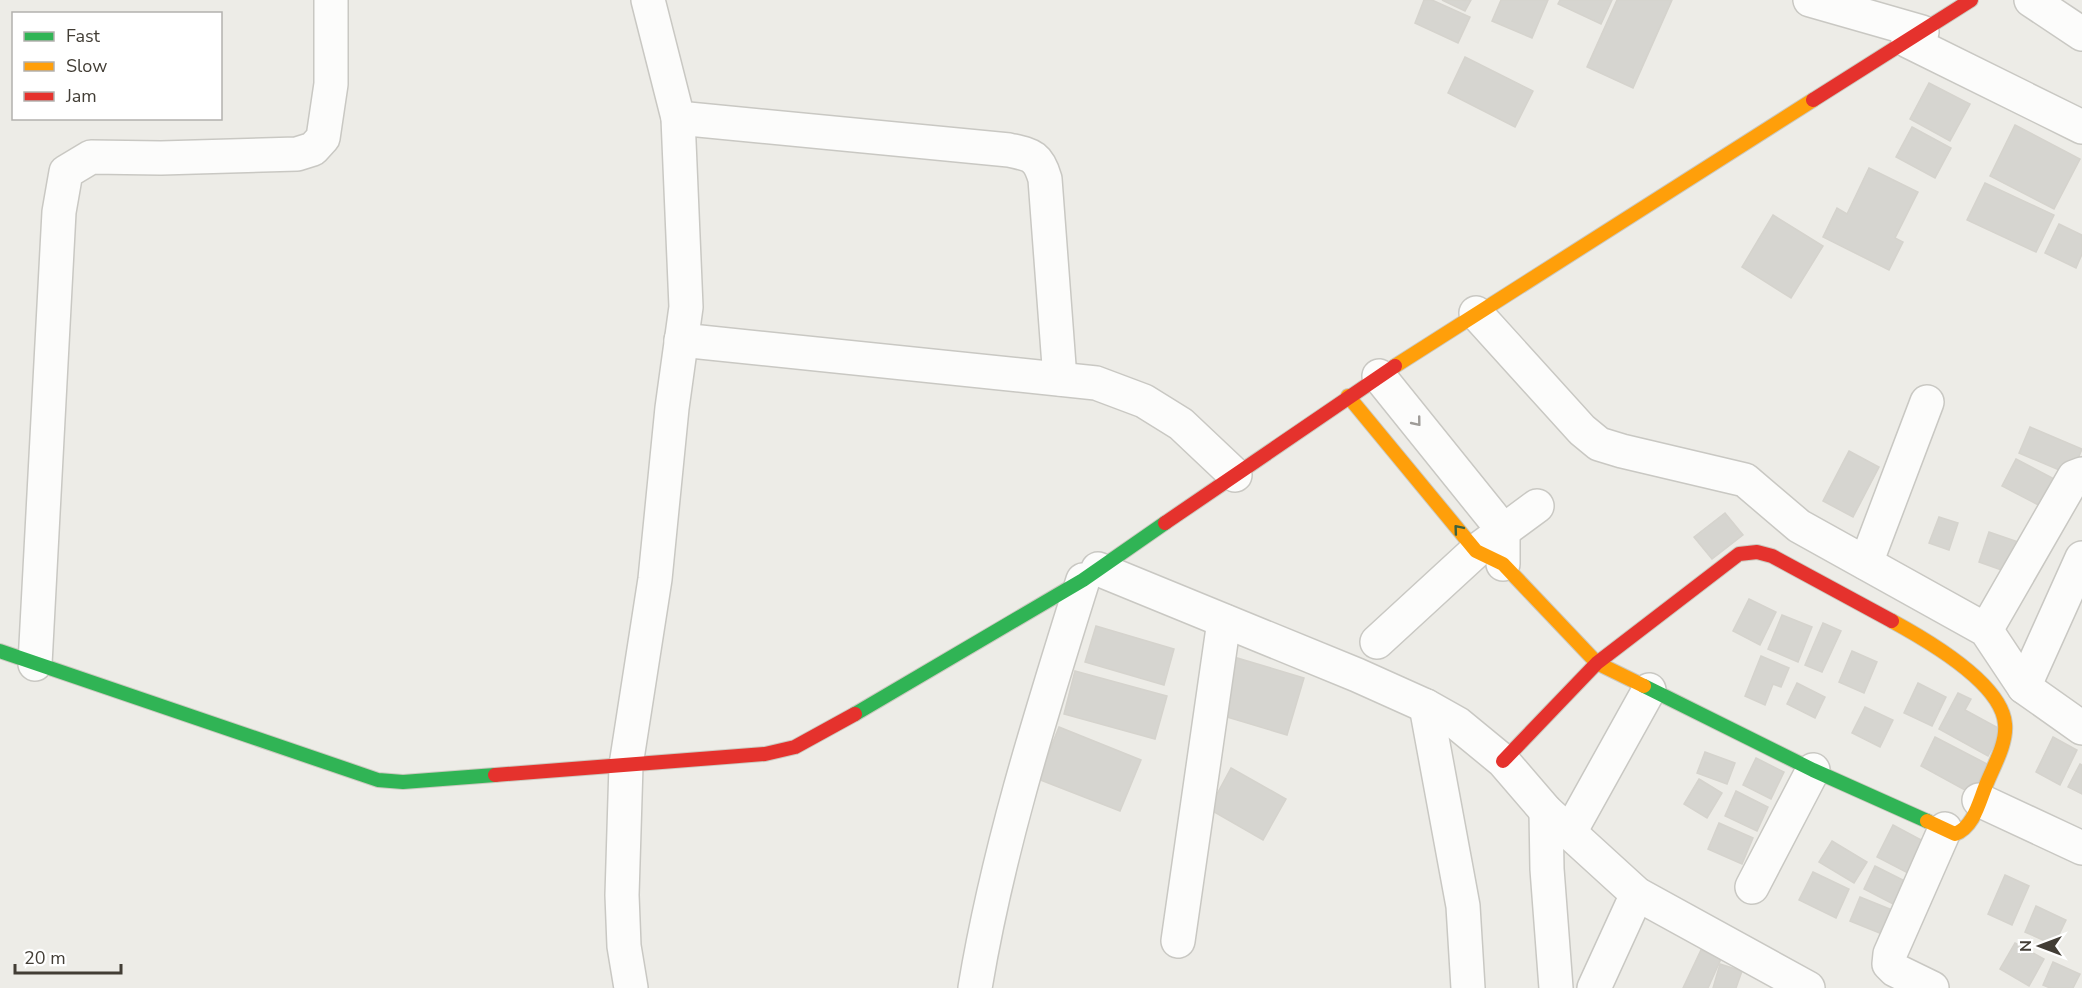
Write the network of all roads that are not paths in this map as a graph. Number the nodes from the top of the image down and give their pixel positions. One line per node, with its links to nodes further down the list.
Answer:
1 (331, 0): 29 (street)
2 (648, 0): 8 (street)
3 (1810, 0): 7 (street)
4 (1971, 0): 7 (street)
5 (2031, 0): 6 (street)
6 (2082, 34)
7 (1915, 36): 9 (street); 10 (street)
8 (678, 118): 11 (street); 13 (street)
9 (2082, 127)
10 (1476, 313): 12 (street); 22 (street)
11 (681, 340): 13 (street); 35 (street)
12 (1379, 376): 14 (street); 19 (street, one-way to 19)
13 (1059, 379): 17 (street)
14 (1348, 396): 17 (street); 20 (street, one-way to 14)
15 (1927, 402): 22 (street)
16 (2082, 474): 25 (street)
17 (1235, 475): 23 (street)
18 (1537, 506): 19 (street)
19 (1503, 530): 20 (street)
20 (1490, 558): 26 (street); 28 (street)
21 (2082, 558): 30 (street)
22 (1866, 563): 25 (street)
23 (1090, 575): 24 (street); 35 (street); 46 (street)
24 (1224, 621): 32 (street); 43 (street)
25 (1986, 630): 30 (street)
26 (1377, 642)
27 (0, 651): 29 (street)
28 (1597, 663): 31 (street); 34 (street); 37 (street)
29 (35, 664): 35 (street)
30 (2024, 687): 33 (street)
31 (1648, 690): 36 (street); 38 (street)
32 (1426, 706): 34 (street); 47 (street)
33 (2082, 728)
34 (1503, 761): 38 (street)
35 (626, 765): 45 (street)
36 (1814, 770): 39 (street); 41 (street)
37 (1979, 800): 39 (street); 40 (street)
38 (1558, 821): 42 (street); 48 (street)
39 (1945, 829): 50 (street)
40 (2082, 848)
41 (1752, 887)
42 (1637, 894): 44 (street); 49 (street)
43 (1178, 941)
44 (1797, 986)
45 (631, 988)
46 (975, 988)
47 (1468, 988)
48 (1556, 988)
49 (1594, 988)
50 (1932, 988)

